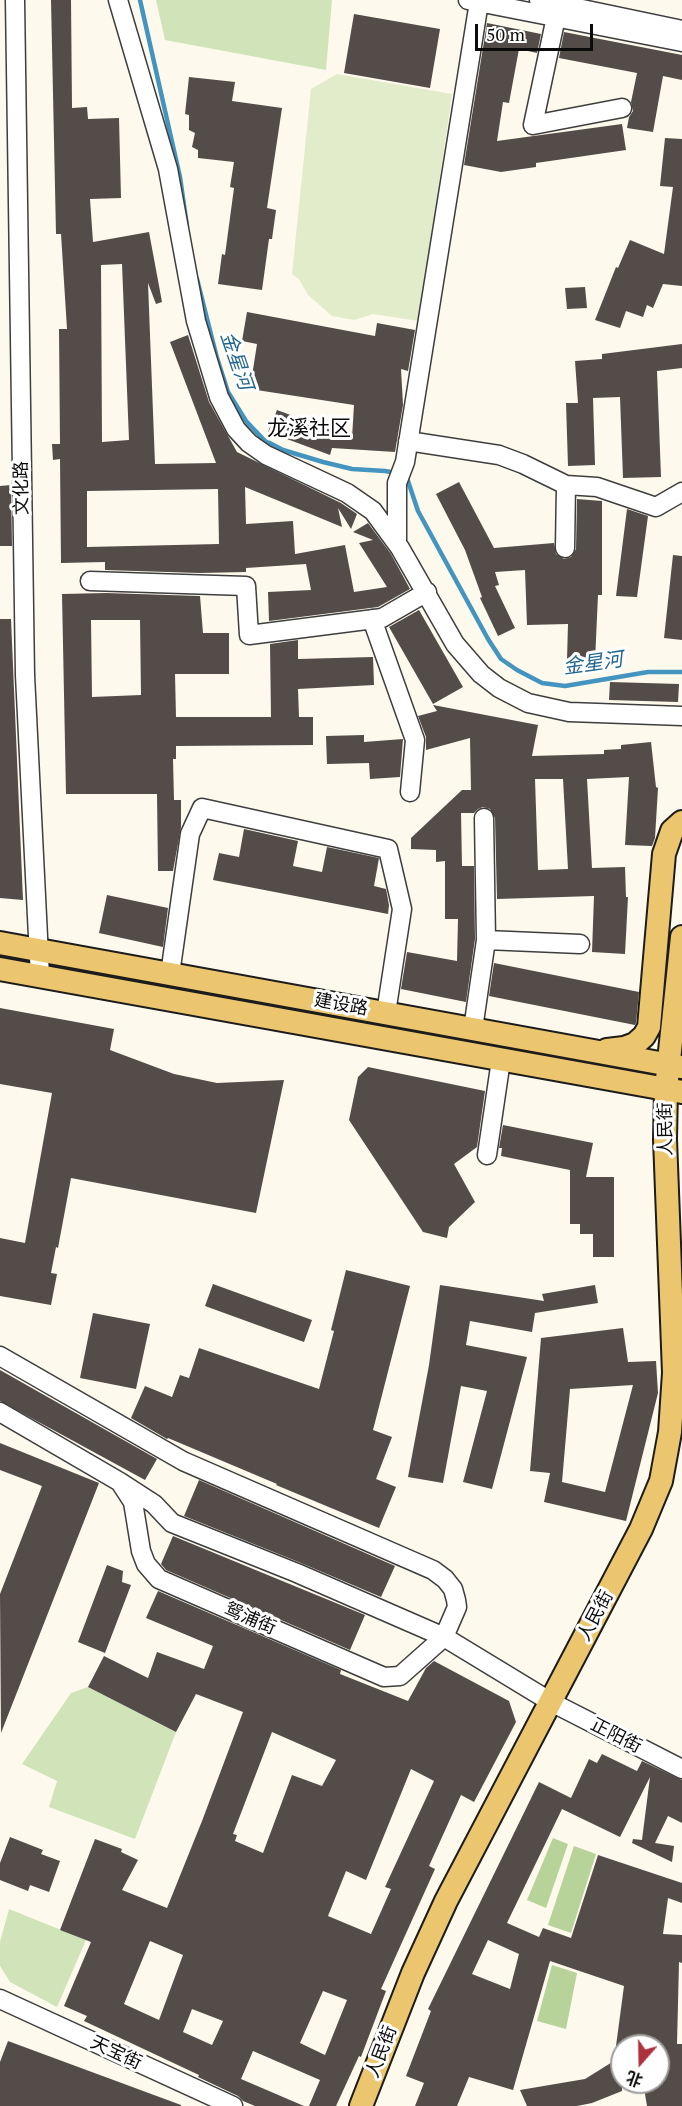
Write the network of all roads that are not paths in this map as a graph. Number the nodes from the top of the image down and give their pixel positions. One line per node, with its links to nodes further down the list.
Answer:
1 (15, 0): 25 (street, 文化路)
2 (118, 0): 12 (street)
3 (539, 0): 6 (street)
4 (474, 1): 5 (street); 9 (street)
5 (556, 17): 7 (street); 8 (street)
6 (682, 30)
7 (682, 44)
8 (622, 108)
9 (408, 441): 10 (street); 12 (street)
10 (566, 485): 11 (street); 13 (street)
11 (682, 492)
12 (397, 542): 15 (street)
13 (565, 548)
14 (90, 580): 16 (street)
15 (427, 592): 16 (street); 17 (street)
16 (372, 619): 18 (street)
17 (682, 716)
18 (410, 792)
19 (484, 818): 22 (street)
20 (682, 822): 31 (main road)
21 (682, 937): 33 (main road, 人民街)
22 (486, 940): 24 (street); 30 (street)
23 (0, 943): 25 (main road, 建设路)
24 (580, 944)
25 (40, 951): 27 (main road, 建设路); 28 (street, 文化路)
26 (0, 969): 28 (main road, 建设路)
27 (170, 974): 29 (main road, 建设路); 29 (street)
28 (40, 976): 32 (main road, 建设路)
29 (386, 1013): 30 (main road, 建设路)
30 (472, 1029): 31 (main road, 建设路)
31 (592, 1051): 33 (main road, 建设路)
32 (501, 1060): 34 (main road, 建设路); 35 (street)
33 (675, 1066): 34 (main road, 人民街)
34 (674, 1091): 39 (main road, 人民街)
35 (487, 1155)
36 (0, 1356): 41 (street)
37 (682, 1378): 39 (main road)
38 (0, 1412): 40 (street)
39 (671, 1423): 42 (main road, 人民街)
40 (120, 1482): 41 (street); 41 (street, 鸳浦街)
41 (444, 1637): 42 (street)
42 (550, 1702): 43 (street, 正阳街); 46 (main road, 人民街)
43 (682, 1769)
44 (0, 1999): 45 (street, 天宝街)
45 (232, 2106)
46 (361, 2106)

